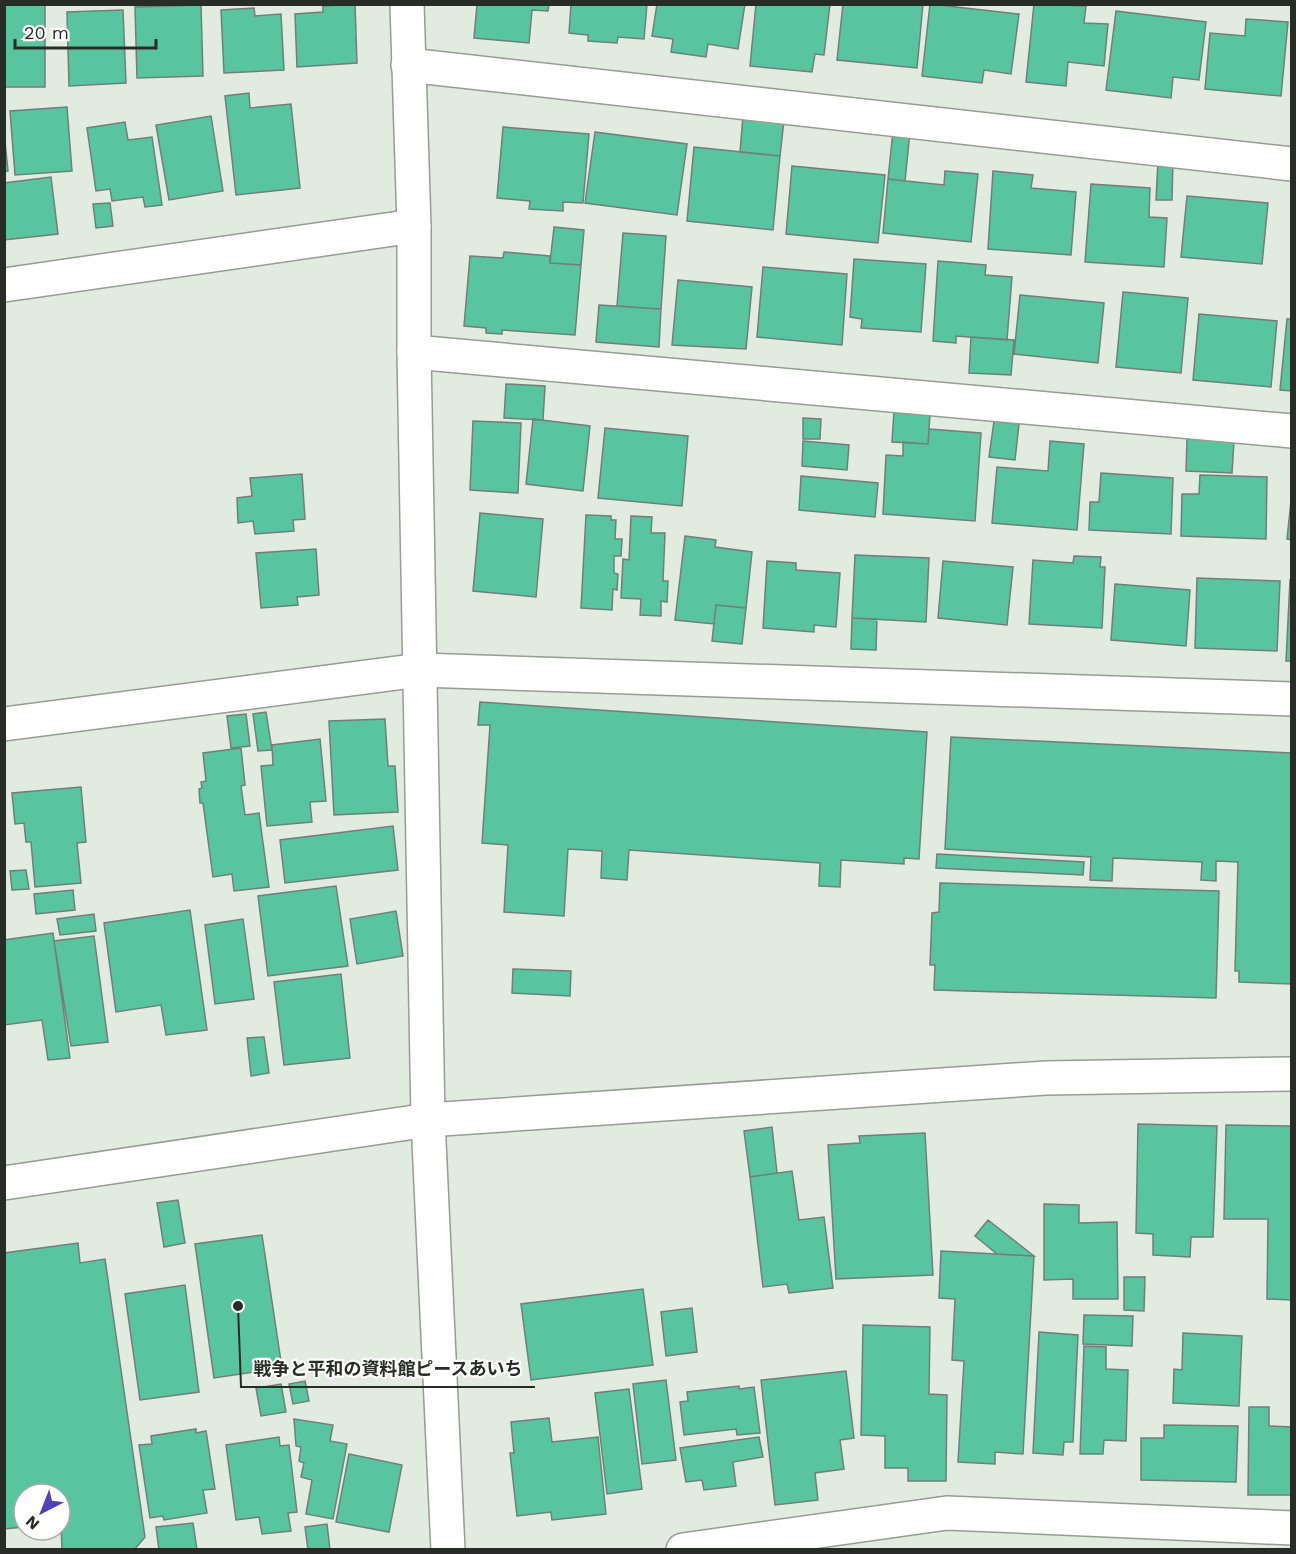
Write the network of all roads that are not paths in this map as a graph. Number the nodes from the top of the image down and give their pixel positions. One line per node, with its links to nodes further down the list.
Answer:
1 (407, 4): 2 (street)
2 (408, 65): 3 (street); 4 (street)
3 (1292, 164)
4 (414, 226): 5 (street); 6 (street)
5 (4, 285)
6 (414, 352): 7 (street); 8 (street)
7 (1292, 431)
8 (420, 670): 9 (street); 10 (street); 12 (street)
9 (1292, 699)
10 (4, 724)
11 (1292, 1074): 12 (street)
12 (428, 1120): 13 (street); 15 (street)
13 (4, 1183)
14 (1292, 1528): 16 (street)
15 (448, 1550)
16 (684, 1550)

